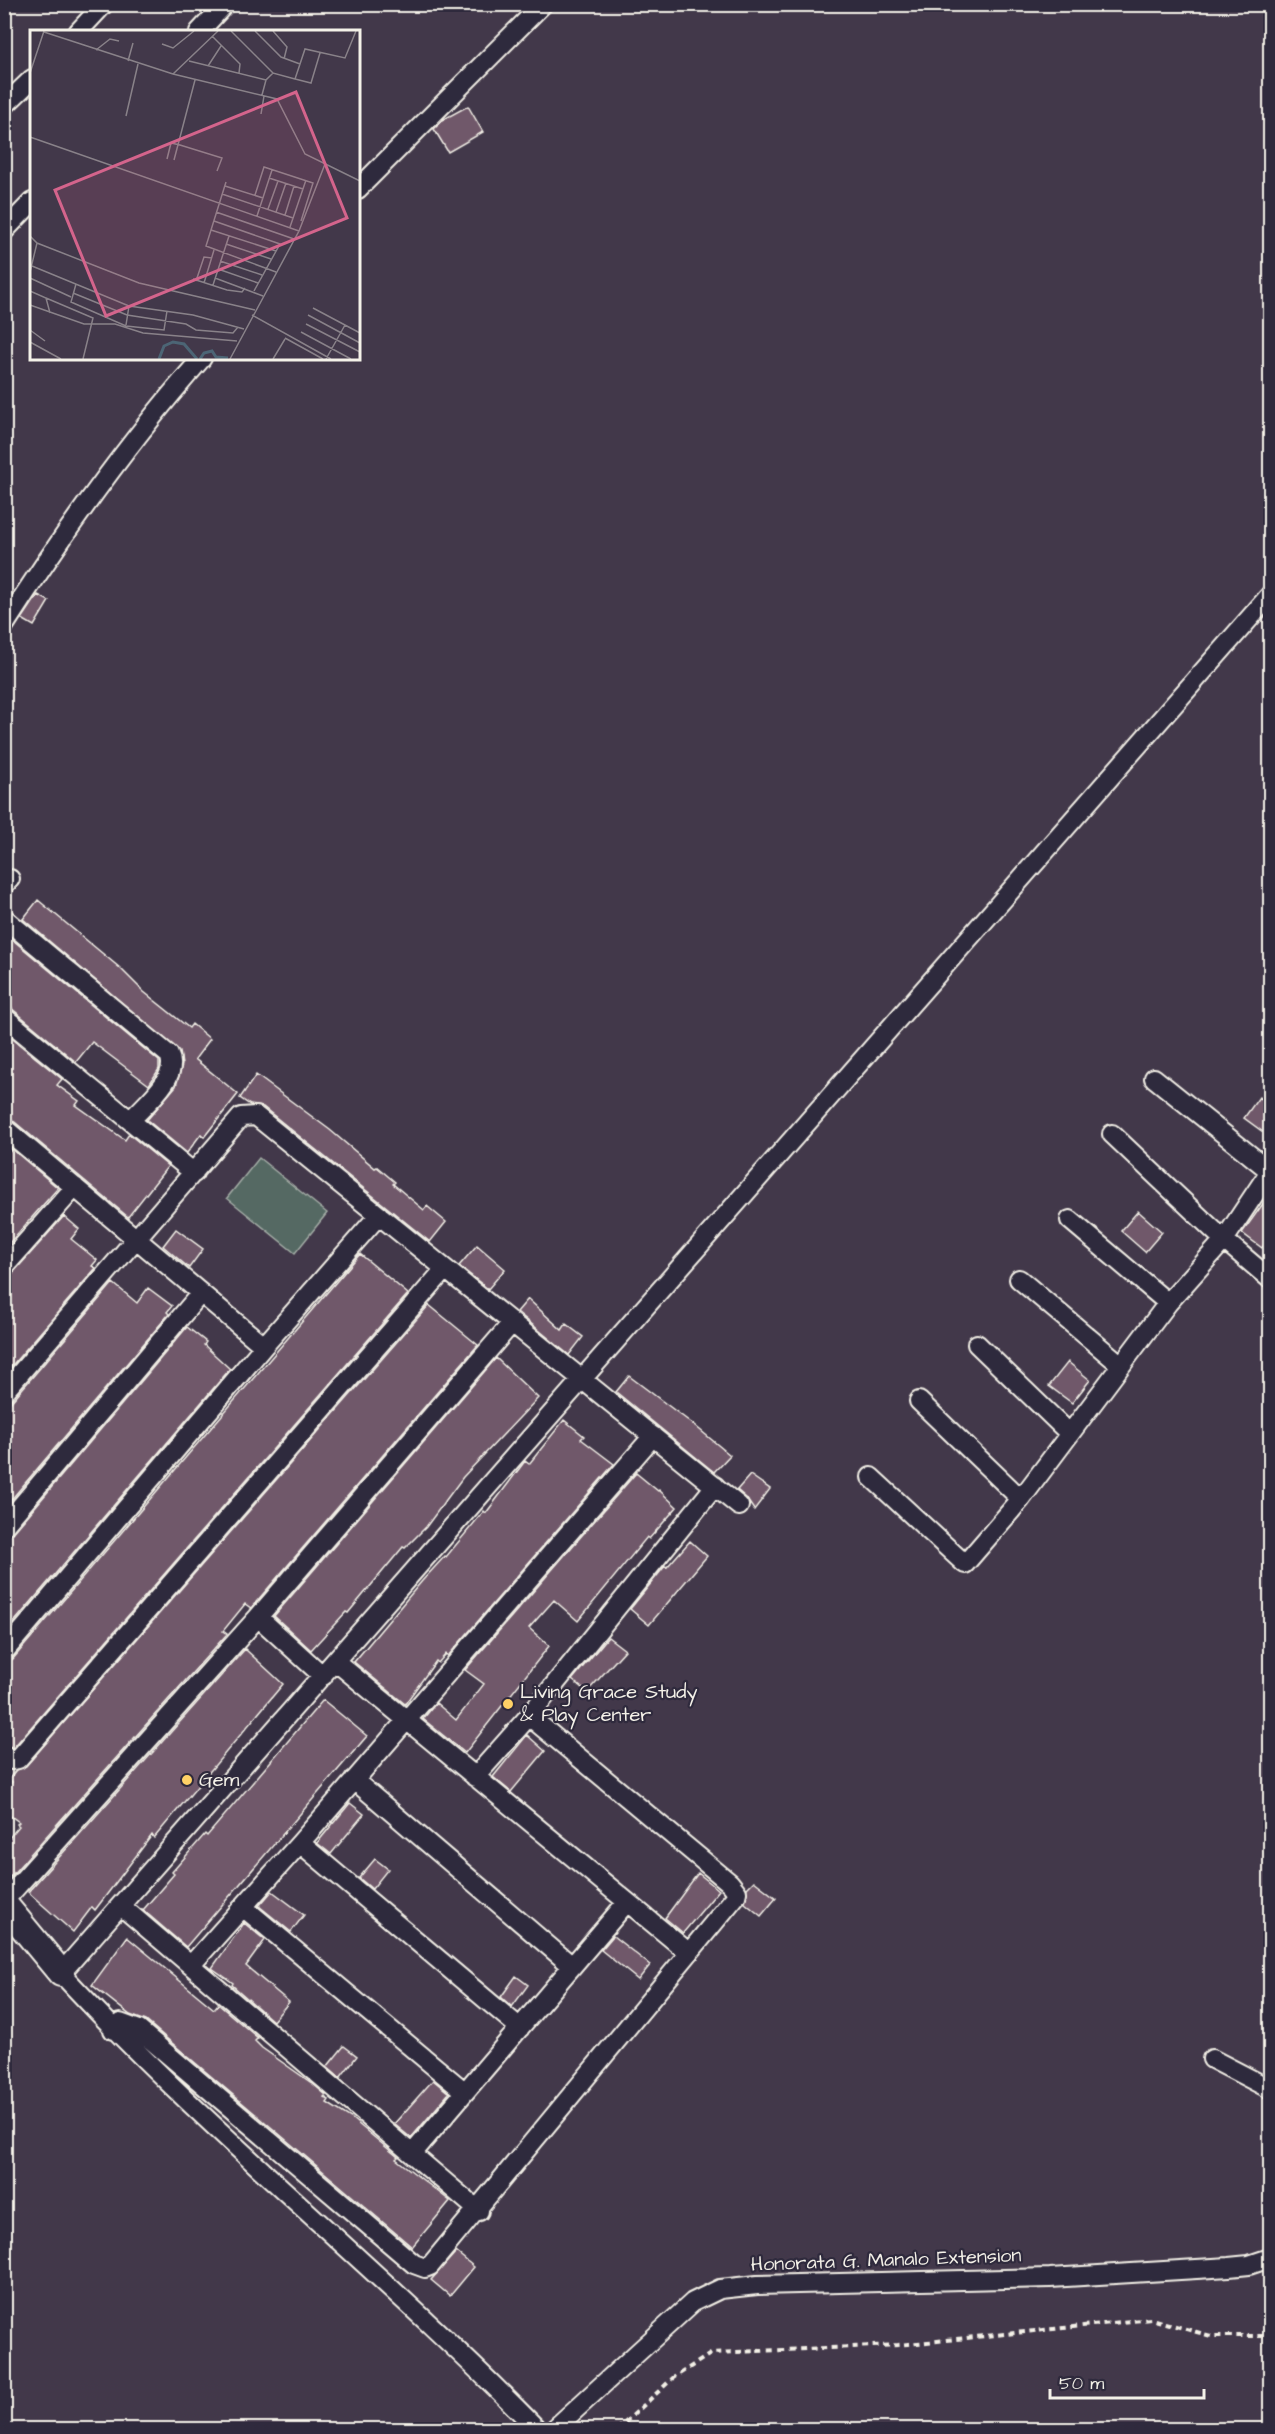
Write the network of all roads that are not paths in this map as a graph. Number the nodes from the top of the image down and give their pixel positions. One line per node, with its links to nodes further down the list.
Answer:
1 (104, 4): 4 (street)
2 (225, 4): 5 (street)
3 (543, 4): 8 (street)
4 (80, 30)
5 (201, 30)
6 (30, 81): 7 (street)
7 (4, 106)
8 (360, 187)
9 (30, 204): 10 (street)
10 (5, 229)
11 (200, 360): 13 (street)
12 (1270, 595): 36 (street)
13 (4, 626)
14 (4, 918): 17 (street)
15 (4, 1017): 17 (street)
16 (1154, 1078): 25 (street)
17 (131, 1120): 20 (street)
18 (6, 1132): 21 (street)
19 (1112, 1134): 25 (street)
20 (194, 1173): 22 (street); 24 (street)
21 (75, 1187): 24 (street); 26 (street)
22 (379, 1215): 27 (street); 34 (street)
23 (1070, 1220): 31 (street)
24 (137, 1239): 30 (street); 37 (street)
25 (1224, 1240): 29 (street); 31 (street)
26 (4, 1267)
27 (445, 1269): 32 (street); 52 (street)
28 (1019, 1278): 35 (street)
29 (1270, 1279)
30 (201, 1293): 34 (street); 45 (street)
31 (1168, 1303): 35 (street)
32 (512, 1323): 36 (street); 46 (street)
33 (977, 1344): 39 (street)
34 (264, 1346): 47 (street)
35 (1121, 1365): 39 (street)
36 (581, 1378): 40 (street); 48 (street)
37 (4, 1392)
38 (919, 1401): 43 (street)
39 (1070, 1433): 43 (street)
40 (653, 1436): 42 (street); 51 (street)
41 (871, 1477): 43 (street)
42 (714, 1486): 44 (street); 50 (street)
43 (1021, 1499)
44 (739, 1506)
45 (4, 1526)
46 (258, 1617): 49 (street); 56 (street)
47 (4, 1652)
48 (336, 1662): 49 (street); 51 (street)
49 (323, 1676): 58 (street)
50 (529, 1716): 53 (street); 60 (street)
51 (405, 1720): 53 (street); 54 (street)
52 (4, 1756)
53 (476, 1777): 57 (street)
54 (354, 1780): 55 (street); 62 (street)
55 (300, 1843): 59 (street); 64 (street)
56 (4, 1902): 63 (street)
57 (627, 1902): 60 (street); 62 (street)
58 (121, 1906): 61 (street); 63 (street)
59 (243, 1907): 61 (street); 68 (street)
60 (688, 1952): 70 (street)
61 (190, 1965): 69 (street)
62 (572, 1966): 64 (street)
63 (61, 1973): 65 (street)
64 (520, 2028): 68 (street)
65 (113, 2030): 70 (street); 72 (street)
66 (1212, 2059): 67 (street)
67 (1270, 2089)
68 (465, 2092): 69 (street)
69 (412, 2154): 70 (street)
70 (479, 2211)
71 (1270, 2258): 73 (street, Honorata G. Manalo Extension)
72 (538, 2430)
73 (553, 2430)

